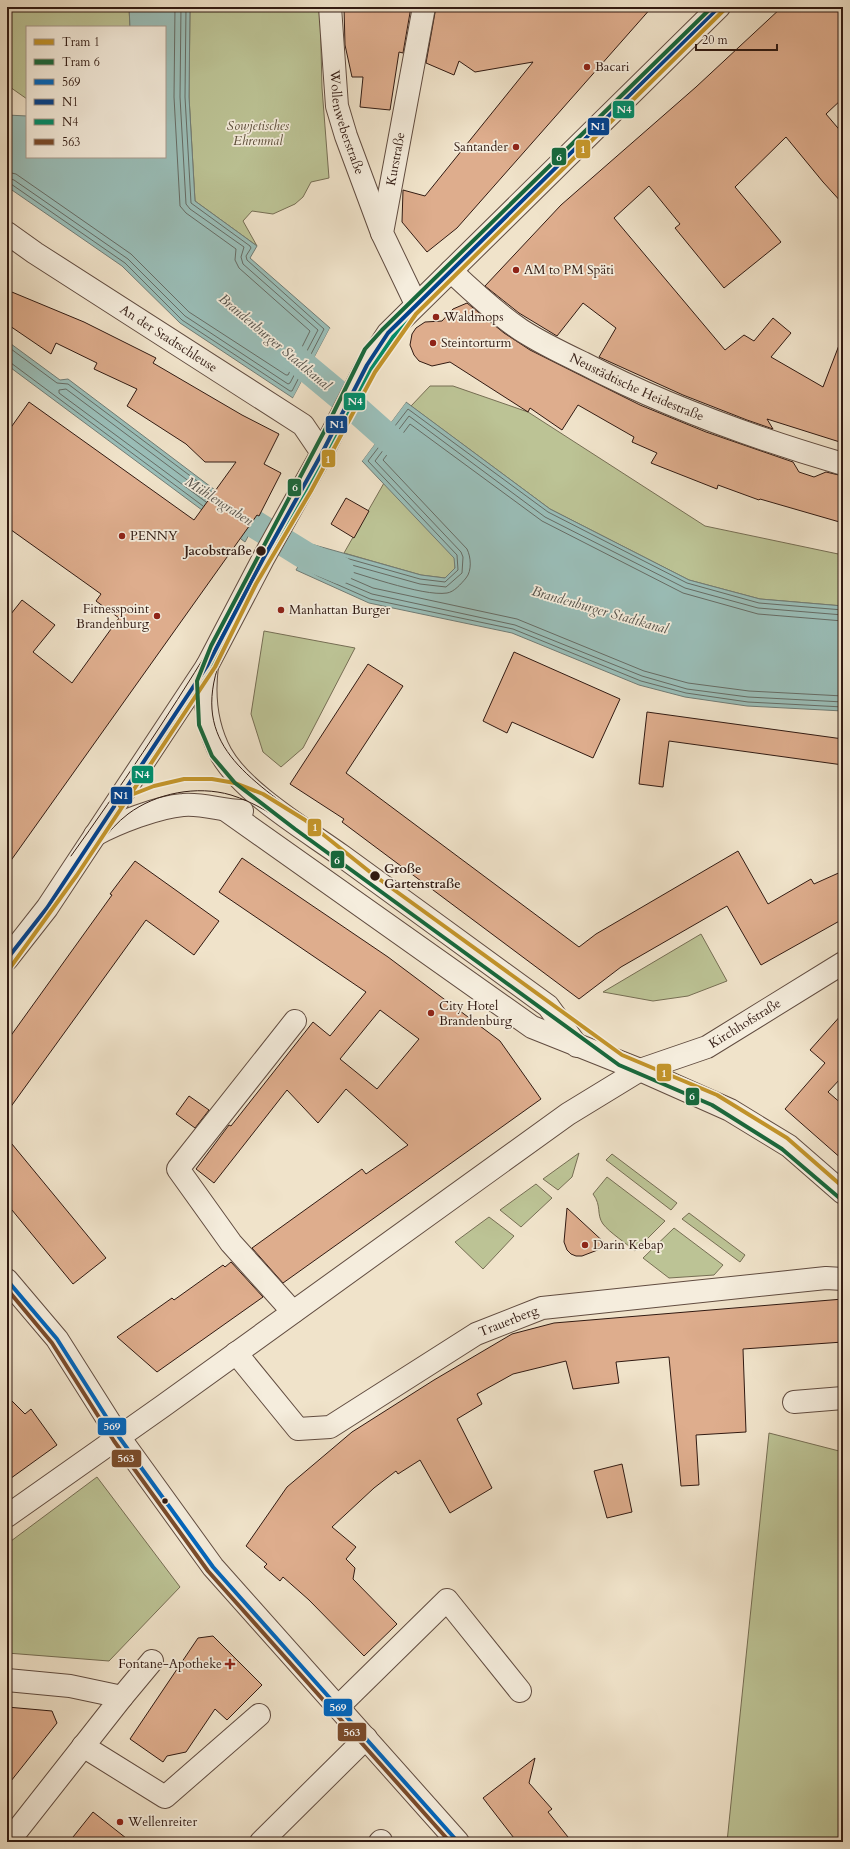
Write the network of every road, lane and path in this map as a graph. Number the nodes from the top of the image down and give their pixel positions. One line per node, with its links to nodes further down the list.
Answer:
1 (330, 7): 5 (street, Wollenweberstraße)
2 (424, 7): 5 (street, Kurstraße)
3 (719, 7): 6 (street)
4 (7, 233): 8 (street, An der Stadtschleuse)
5 (382, 233): 7 (street)
6 (452, 271): 7 (street); 9 (street, Neustädtische Heidestraße)
7 (416, 304): 8 (street)
8 (322, 453): 10 (street)
9 (843, 464)
10 (207, 666): 12 (street); 13 (street)
11 (227, 811): 12 (street); 13 (street); 17 (street)
12 (281, 813): 17 (street)
13 (95, 835): 14 (street)
14 (7, 959)
15 (843, 963): 18 (street, Kirchhofstraße)
16 (295, 1021): 22 (street)
17 (577, 1046): 18 (street)
18 (640, 1070): 19 (street); 22 (street)
19 (843, 1194)
20 (843, 1279): 23 (street, Trauerberg)
21 (7, 1280): 26 (street)
22 (293, 1312): 23 (street)
23 (236, 1353): 26 (street)
24 (843, 1398): 25 (street)
25 (794, 1402)
26 (119, 1437): 27 (street); 32 (street)
27 (7, 1516)
28 (152, 1661): 31 (street)
29 (7, 1680): 31 (street)
30 (520, 1691): 32 (street)
31 (122, 1697): 35 (street)
32 (338, 1707): 34 (street)
33 (259, 1715): 35 (street)
34 (366, 1738): 37 (street); 38 (street)
35 (83, 1746): 36 (street)
36 (8, 1842)
37 (261, 1842)
38 (458, 1842)

